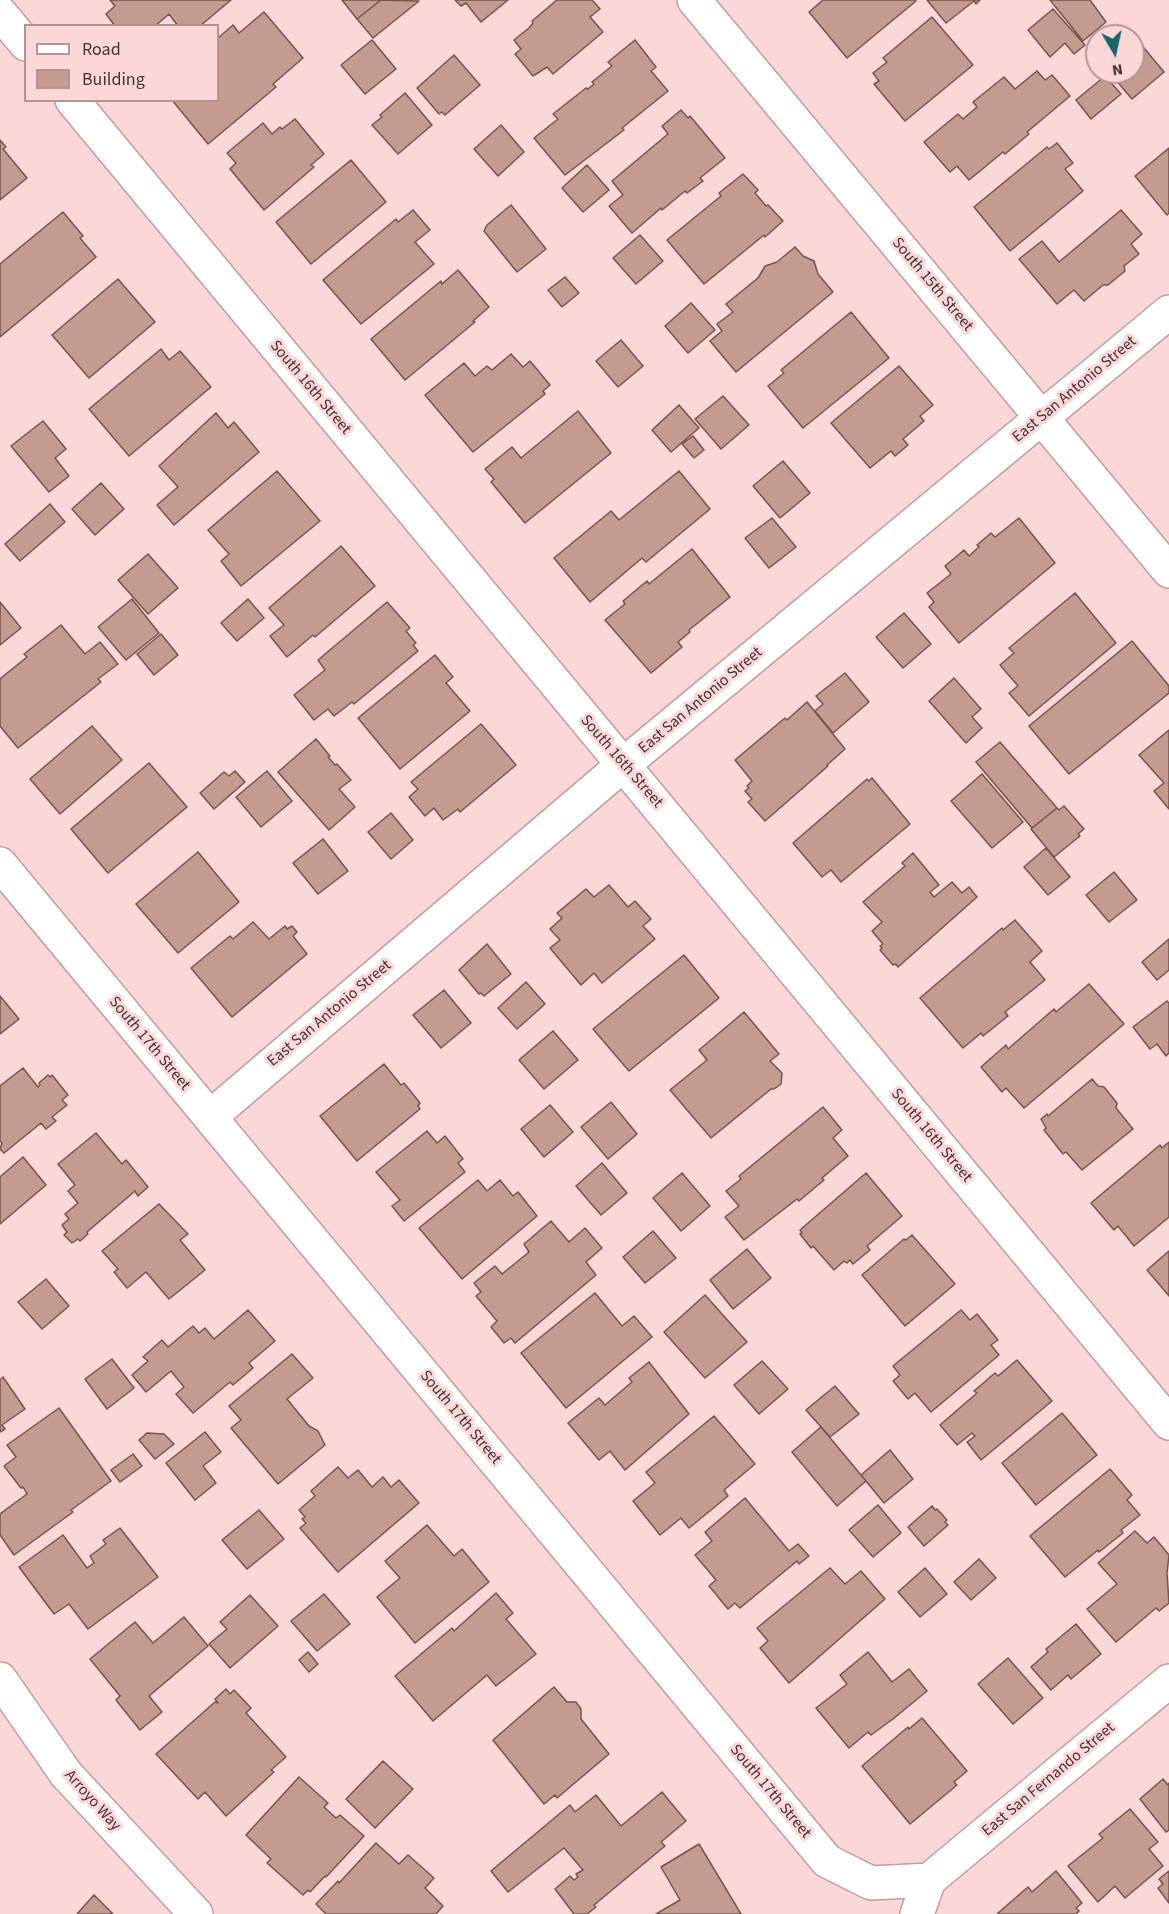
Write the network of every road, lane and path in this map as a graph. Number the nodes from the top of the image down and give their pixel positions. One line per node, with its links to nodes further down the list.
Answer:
1 (694, 0): 6 (street, South 15th Street)
2 (0, 13): 3 (street)
3 (24, 42)
4 (74, 102): 8 (street, South 16th Street)
5 (1169, 312): 6 (street, East San Antonio Street)
6 (1042, 418): 7 (street, South 15th Street); 8 (street, East San Antonio Street)
7 (1169, 571)
8 (623, 765): 10 (street, East San Antonio Street); 11 (street, South 16th Street)
9 (0, 864): 10 (street, South 17th Street)
10 (210, 1117): 14 (street, South 17th Street)
11 (1169, 1424)
12 (0, 1679): 15 (street, Arroyo Way)
13 (1169, 1681): 14 (street, East San Fernando Street)
14 (929, 1880): 16 (street)
15 (196, 1914)
16 (917, 1914)

